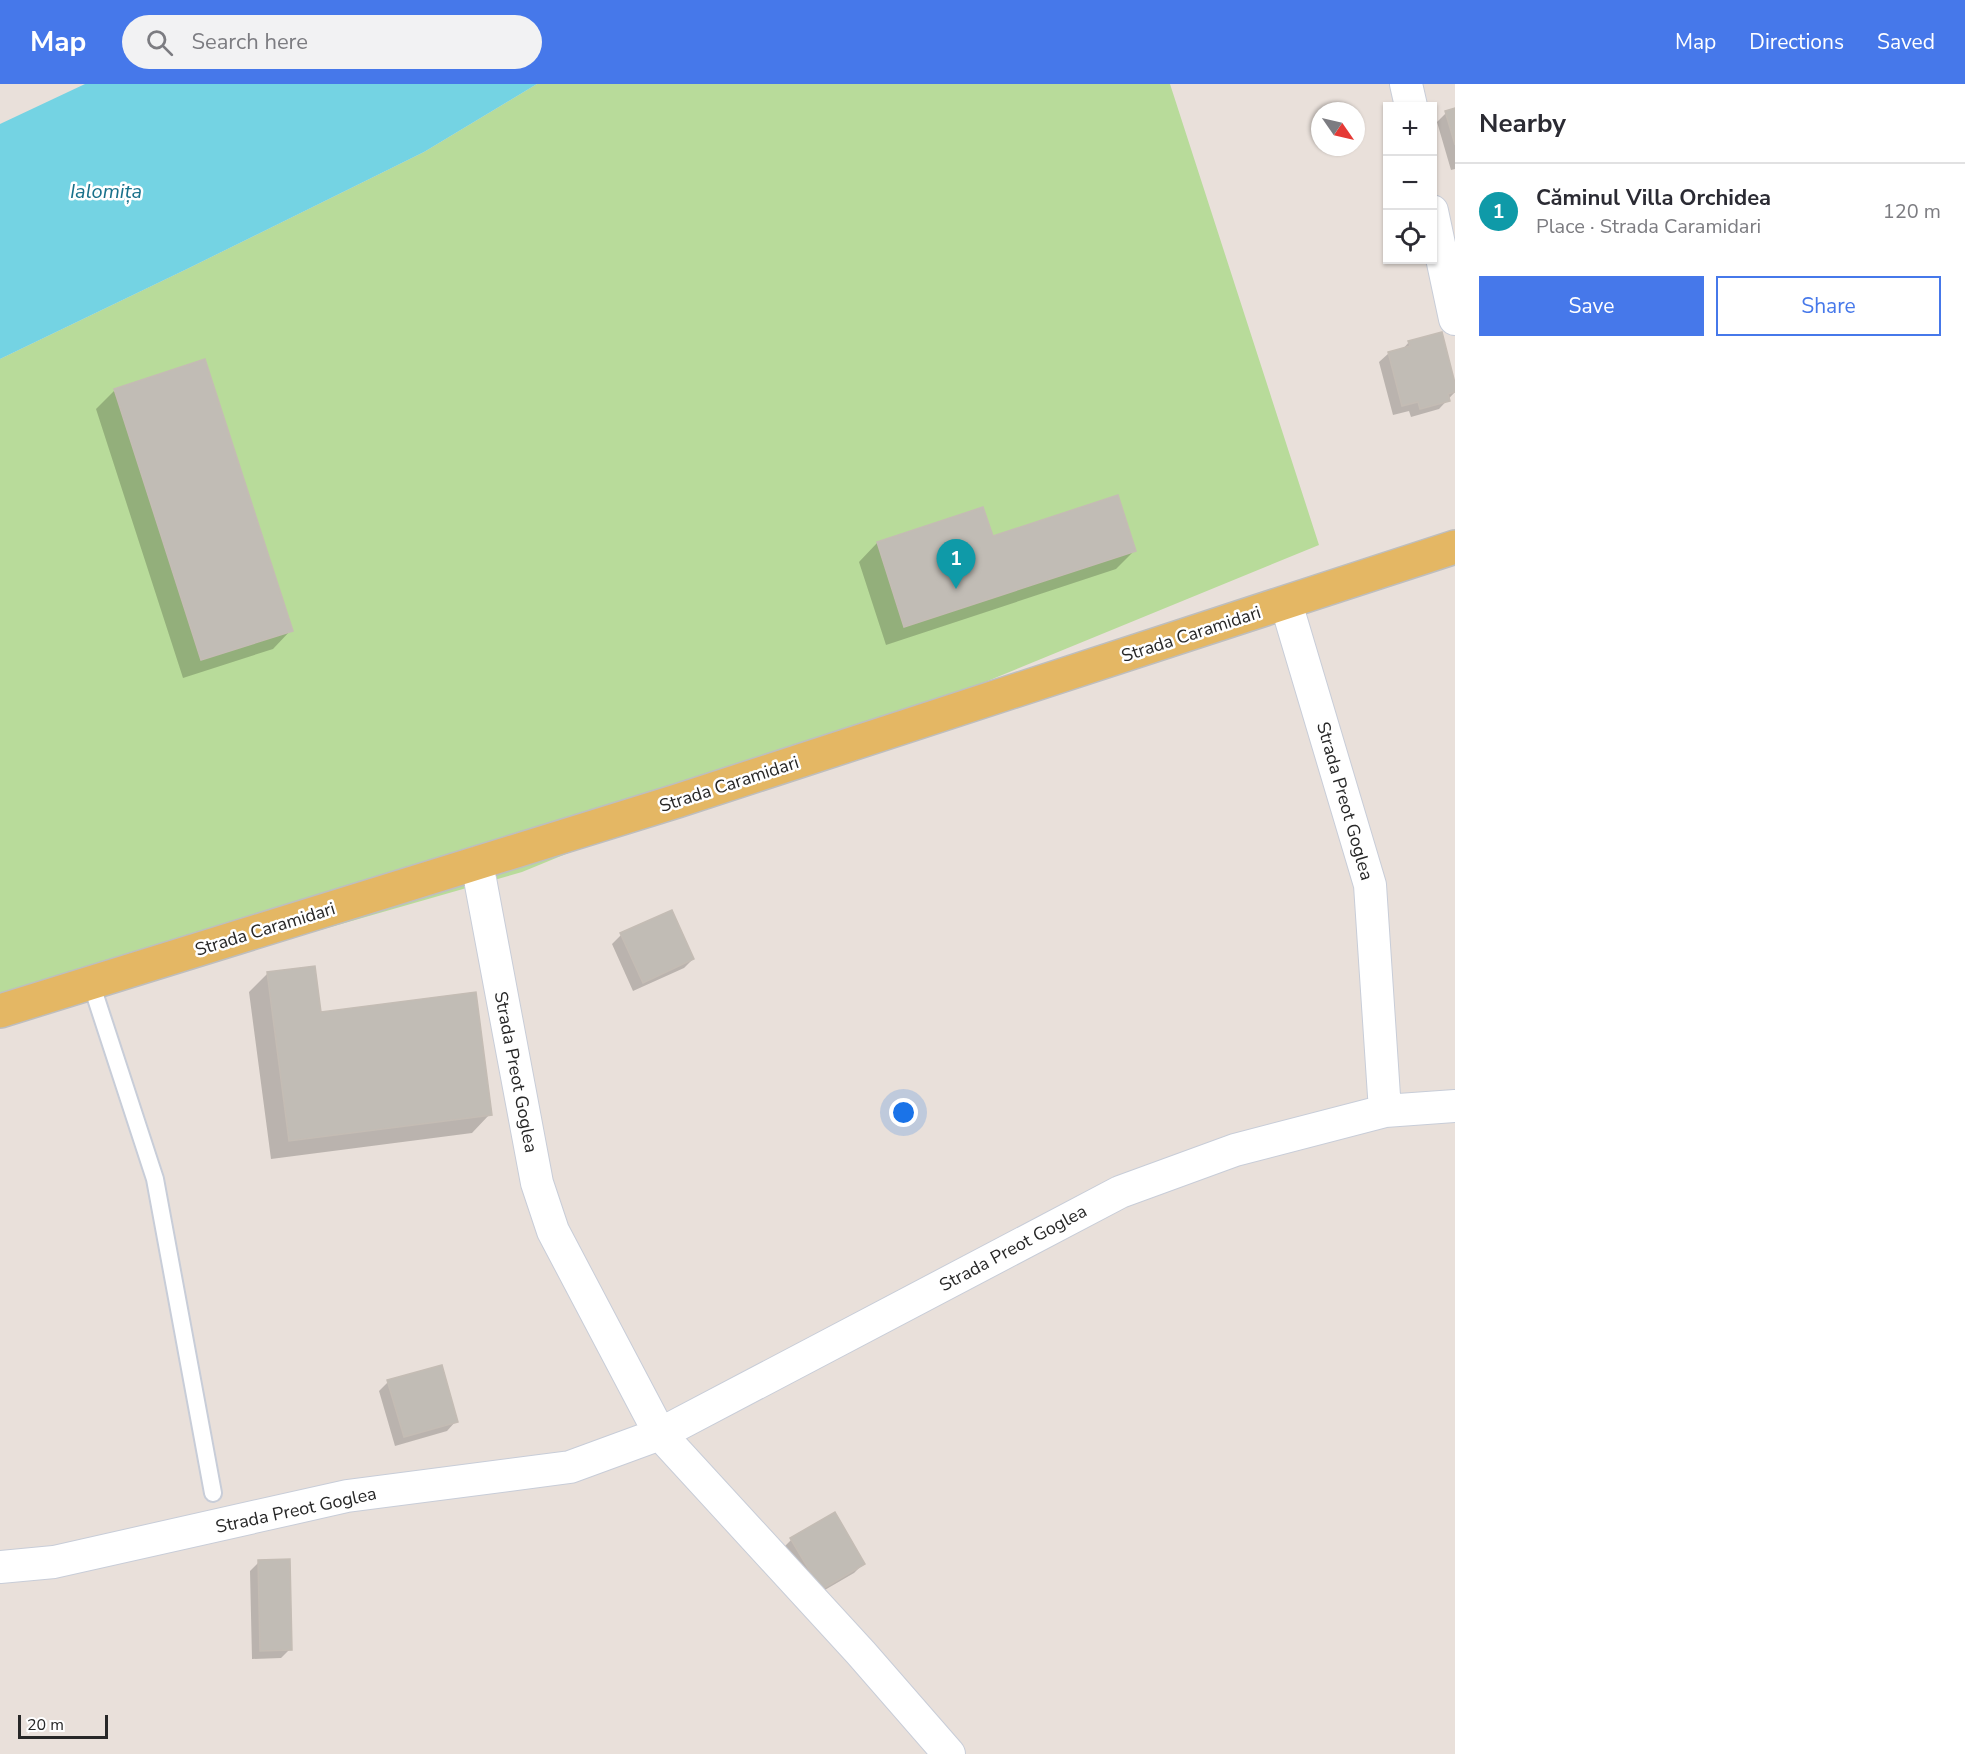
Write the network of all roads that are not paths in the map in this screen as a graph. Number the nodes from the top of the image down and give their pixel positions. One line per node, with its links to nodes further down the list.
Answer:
1 (1406, 84): 2 (street)
2 (1410, 102)
3 (1437, 234): 4 (street)
4 (1455, 319)
5 (1455, 547): 6 (main road, Strada Caramidari)
6 (1286, 603): 7 (main road, Strada Caramidari); 11 (street, Strada Preot Goglea)
7 (477, 863): 8 (main road, Strada Caramidari); 12 (street, Strada Preot Goglea)
8 (91, 983): 9 (main road, Strada Caramidari); 13 (lane)
9 (0, 1011)
10 (1455, 1106): 11 (street, Strada Preot Goglea)
11 (1385, 1111): 12 (street, Strada Preot Goglea)
12 (660, 1434): 14 (street, Strada Preot Goglea); 15 (street, Strada Preot Goglea)
13 (213, 1493)
14 (0, 1567)
15 (949, 1754)

